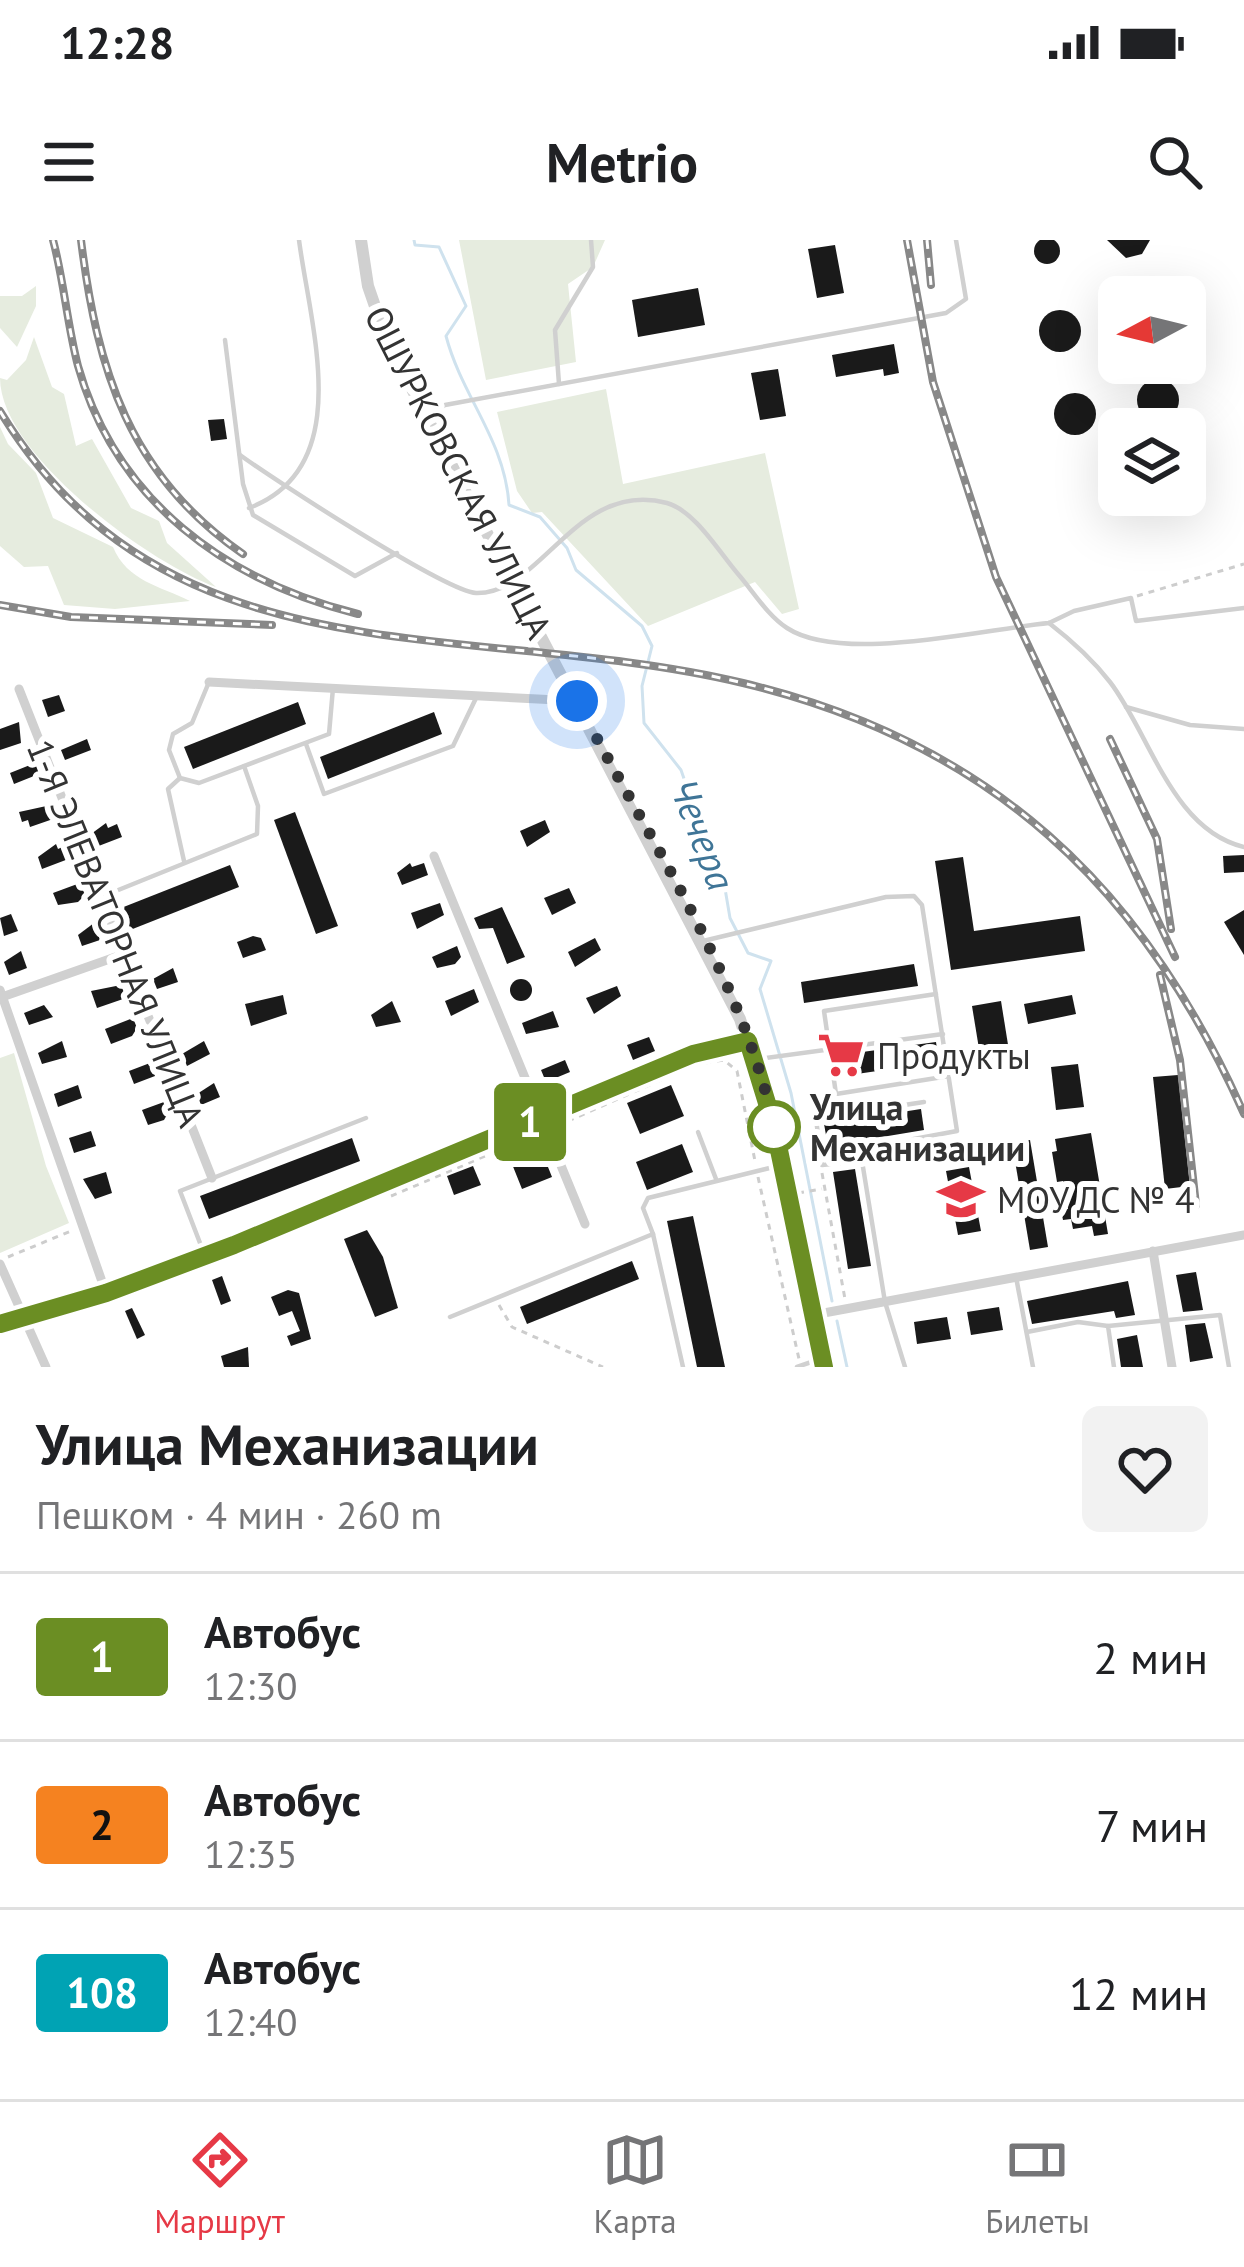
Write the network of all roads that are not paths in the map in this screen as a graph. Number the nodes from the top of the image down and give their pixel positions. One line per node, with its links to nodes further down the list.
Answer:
1 (299, 240): 9 (lane)
2 (361, 240): 7 (street, ОШУРКОВСКАЯ УЛИЦА)
3 (591, 240): 6 (lane)
4 (956, 240): 6 (lane)
5 (225, 340): 8 (lane)
6 (559, 385): 7 (lane)
7 (426, 419): 12 (street, ОШУРКОВСКАЯ УЛИЦА)
8 (240, 454): 9 (lane); 10 (lane)
9 (287, 487): 10 (lane); 11 (lane)
10 (249, 508): 11 (lane)
11 (397, 553): 12 (lane)
12 (512, 583): 14 (lane); 19 (street, ОШУРКОВСКАЯ УЛИЦА)
13 (1244, 608): 14 (lane)
14 (1049, 623): 20 (lane)
15 (209, 682): 16 (street); 24 (lane)
16 (333, 688): 18 (street); 22 (lane)
17 (19, 689): 28 (street, 1-Я ЭЛЕВАТОРНАЯ УЛИЦА)
18 (477, 696): 19 (street); 22 (lane)
19 (577, 701): 29 (street, ОШУРКОВСКАЯ УЛИЦА)
20 (1126, 707): 21 (lane); 25 (lane)
21 (1244, 729)
22 (305, 743): 23 (lane)
23 (244, 766): 24 (lane); 27 (lane)
24 (180, 778): 27 (lane)
25 (1244, 847)
26 (434, 856): 41 (street)
27 (185, 863): 28 (lane)
28 (101, 897): 30 (street, 1-Я ЭЛЕВАТОРНАЯ УЛИЦА)
29 (703, 941): 32 (lane); 34 (street, ОШУРКОВСКАЯ УЛИЦА)
30 (124, 954): 31 (street); 46 (street, 1-Я ЭЛЕВАТОРНАЯ УЛИЦА)
31 (1, 993): 55 (street)
32 (936, 994): 33 (lane); 35 (lane)
33 (943, 1034): 35 (lane); 37 (lane)
34 (748, 1041): 36 (street, ОШУРКОВСКАЯ УЛИЦА); 41 (street)
35 (830, 1051): 36 (lane); 38 (lane)
36 (754, 1059): 45 (street, ОШУРКОВСКАЯ УЛИЦА)
37 (950, 1076): 38 (lane); 44 (lane)
38 (836, 1094): 40 (lane)
39 (924, 1102): 40 (lane)
40 (839, 1114): 44 (lane)
41 (541, 1117): 48 (street); 52 (street)
42 (365, 1118): 46 (lane)
43 (698, 1132): 47 (lane)
44 (862, 1161): 56 (lane)
45 (782, 1165): 47 (lane); 57 (street, ОШУРКОВСКАЯ УЛИЦА)
46 (212, 1178): 52 (lane)
47 (716, 1179): 49 (lane)
48 (585, 1224)
49 (653, 1234): 59 (lane); 66 (lane)
50 (1244, 1235): 51 (street)
51 (1154, 1251): 54 (street); 61 (street)
52 (205, 1256): 55 (street)
53 (0, 1261): 58 (street)
54 (1016, 1277): 56 (street); 63 (lane)
55 (106, 1293): 58 (street)
56 (885, 1302): 57 (street); 68 (lane)
57 (813, 1315): 64 (street, ОШУРКОВСКАЯ УЛИЦА)
58 (28, 1317): 60 (street); 65 (street)
59 (450, 1317)
60 (0, 1324)
61 (1166, 1324): 62 (lane); 71 (street); 72 (lane)
62 (1108, 1327): 63 (lane); 70 (lane)
63 (1027, 1332): 69 (lane)
64 (823, 1363): 67 (lane)
65 (46, 1367)
66 (683, 1367)
67 (799, 1367)
68 (905, 1367)
69 (1033, 1367)
70 (1114, 1367)
71 (1172, 1367)
72 (1228, 1367)

